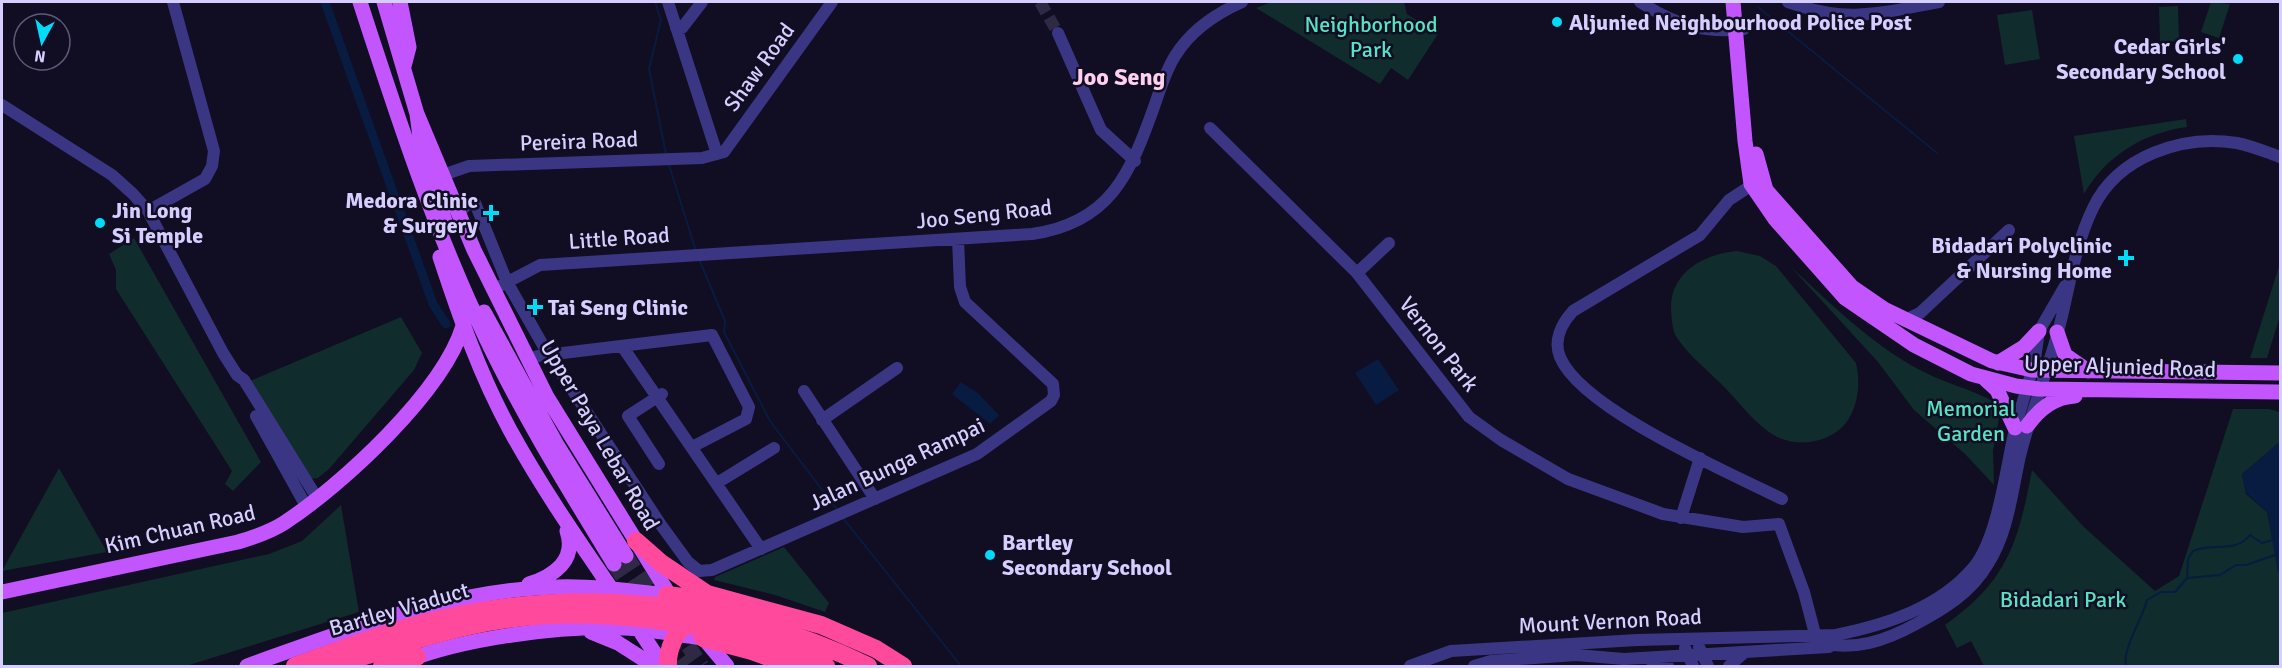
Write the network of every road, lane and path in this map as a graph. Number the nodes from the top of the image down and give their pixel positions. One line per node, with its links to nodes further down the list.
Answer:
1 (173, 2): 27 (street)
2 (360, 2): 26 (main road, Upper Paya Lebar Road)
3 (384, 2): 17 (main road, Upper Paya Lebar Road)
4 (400, 2): 17 (main road)
5 (668, 2): 14 (street)
6 (702, 2): 14 (street)
7 (832, 2): 21 (street, Shaw Road)
8 (1242, 2): 23 (street, Joo Seng Road)
9 (1640, 2): 15 (street)
10 (1733, 2): 15 (main road, Upper Aljunied Road)
11 (1742, 2): 15 (main road, Upper Aljunied Road)
12 (1788, 2): 13 (street)
13 (1938, 2)
14 (676, 28): 21 (street)
15 (1740, 30): 25 (main road, Upper Aljunied Road)
16 (1058, 33): 23 (street)
17 (404, 68): 19 (main road, Upper Paya Lebar Road)
18 (2, 105): 27 (street)
19 (417, 114): 24 (main road, Upper Paya Lebar Road); 70 (main road, Upper Paya Lebar Road)
20 (1210, 128): 32 (street, Vernon Park)
21 (717, 154): 24 (street, Pereira Road)
22 (2280, 157): 33 (street)
23 (1135, 161): 29 (street, Joo Seng Road)
24 (443, 175): 34 (main road, Upper Paya Lebar Road)
25 (1757, 182): 36 (main road, Upper Aljunied Road); 51 (main road, Upper Aljunied Road); 61 (street)
26 (428, 204): 37 (main road, Upper Paya Lebar Road); 70 (main road, Upper Paya Lebar Road)
27 (148, 211): 66 (street)
28 (2009, 230): 35 (street)
29 (958, 239): 31 (street, Joo Seng Road); 64 (street, Jalan Bunga Rampai)
30 (1389, 243): 32 (street)
31 (753, 250): 34 (street, Little Road)
32 (1357, 273): 68 (street, Vernon Park)
33 (2067, 282): 39 (street); 40 (street)
34 (500, 286): 42 (street, Upper Paya Lebar Road); 43 (main road, Upper Paya Lebar Road)
35 (1920, 313): 36 (street); 38 (street)
36 (1905, 320): 38 (main road, Upper Aljunied Road)
37 (463, 326): 44 (main road, Kim Chuan Road); 50 (main road, Upper Paya Lebar Road)
38 (1925, 330): 45 (main road, Upper Aljunied Road)
39 (2039, 331): 45 (main road); 47 (street)
40 (2057, 332): 47 (street); 48 (main road)
41 (622, 346): 42 (street); 56 (street); 59 (street)
42 (549, 355): 43 (street); 71 (street, Upper Paya Lebar Road)
43 (528, 359): 70 (main road, Upper Paya Lebar Road)
44 (445, 363): 50 (main road); 66 (main road, Kim Chuan Road)
45 (1998, 363): 47 (main road, Upper Aljunied Road)
46 (897, 368): 57 (street)
47 (2038, 370): 48 (main road, Upper Aljunied Road); 52 (street)
48 (2088, 371): 49 (main road, Upper Aljunied Road)
49 (2280, 373)
50 (484, 374): 67 (main road, Upper Paya Lebar Road)
51 (1983, 377): 52 (main road, Upper Aljunied Road); 58 (main road)
52 (2033, 389): 53 (main road, Upper Aljunied Road); 58 (street)
53 (2101, 390): 55 (main road, Upper Aljunied Road); 58 (main road)
54 (804, 391): 57 (street)
55 (2280, 392)
56 (659, 395): 59 (street); 62 (street)
57 (822, 420): 64 (street)
58 (2021, 427): 81 (street, Mount Vernon Road); 84 (street, Mount Vernon Road)
59 (692, 447): 63 (street)
60 (774, 448): 63 (street)
61 (1700, 458): 65 (street); 68 (street)
62 (659, 464)
63 (717, 483): 69 (street)
64 (875, 499): 69 (street, Jalan Bunga Rampai)
65 (1782, 499)
66 (311, 502): 73 (main road, Kim Chuan Road)
67 (559, 512): 72 (main road, Upper Paya Lebar Road); 74 (main road)
68 (1682, 518): 81 (street, Vernon Park)
69 (761, 549): 71 (street, Jalan Bunga Rampai)
70 (625, 553): 75 (main road, Upper Paya Lebar Road); 76 (highway)
71 (699, 571)
72 (609, 589): 74 (main road); 75 (main road); 80 (main road, Upper Paya Lebar Road)
73 (2, 592)
74 (501, 593): 92 (main road)
75 (667, 595): 76 (highway); 78 (main road, Upper Paya Lebar Road)
76 (738, 604): 77 (highway); 78 (highway)
77 (766, 610): 85 (highway); 105 (highway)
78 (682, 628): 80 (main road); 83 (main road); 99 (highway)
79 (576, 629): 80 (main road); 90 (main road); 97 (main road)
80 (640, 629): 98 (main road, Upper Paya Lebar Road)
81 (1815, 634): 82 (street, Mount Vernon Road); 84 (street)
82 (1688, 638): 87 (street); 88 (street); 89 (street, Mount Vernon Road)
83 (709, 645): 85 (highway); 100 (main road); 101 (main road)
84 (1836, 647): 86 (street, Mount Vernon Road)
85 (752, 651): 102 (highway)
86 (1746, 652): 88 (street, Mount Vernon Road); 111 (street)
87 (1688, 654): 88 (street, Mount Vernon Road); 91 (street, Mount Vernon Road); 109 (street)
88 (1702, 654): 110 (street)
89 (1490, 655): 91 (street, Mount Vernon Road); 106 (street, Mount Vernon Road); 107 (street, Mount Vernon Road)
90 (417, 657): 95 (highway); 96 (main road)
91 (1642, 657): 108 (street)
92 (247, 666)
93 (295, 666): 104 (highway, Bartley Viaduct, bridge)
94 (334, 666): 103 (highway, Bartley Viaduct, bridge)
95 (382, 666)
96 (392, 666)
97 (654, 666)
98 (663, 666)
99 (668, 666)
100 (674, 666)
101 (727, 666)
102 (792, 666)
103 (826, 666)
104 (868, 666)
105 (903, 666)
106 (1410, 666)
107 (1474, 666)
108 (1668, 666)
109 (1693, 666)
110 (1707, 666)
111 (1729, 666)

